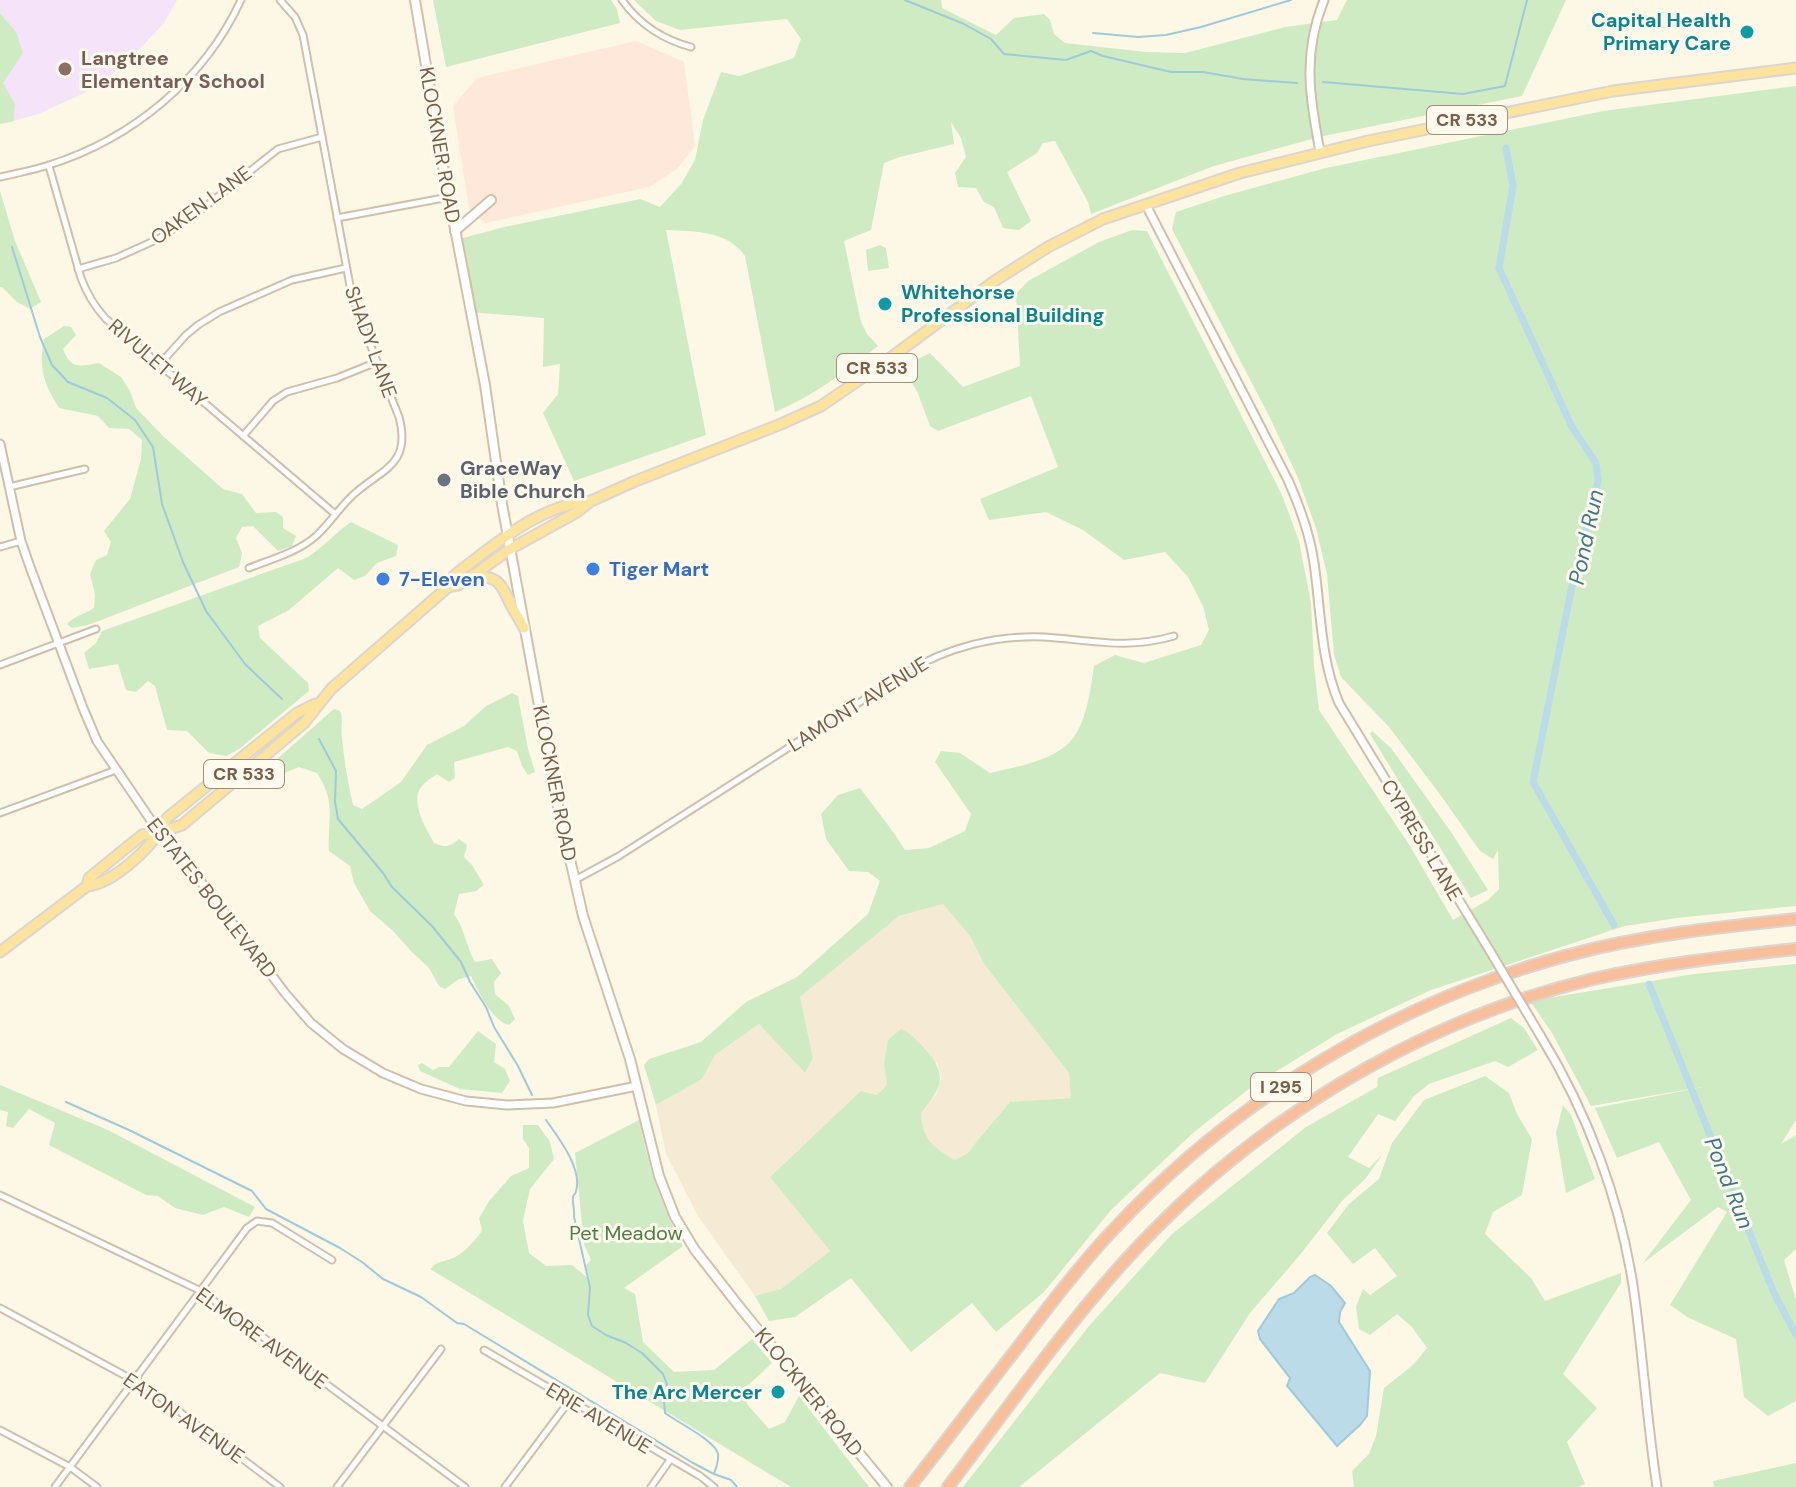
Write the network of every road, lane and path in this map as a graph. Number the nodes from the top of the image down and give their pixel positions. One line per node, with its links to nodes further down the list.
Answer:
1 (241, 0): 10 (street)
2 (280, 0): 8 (street, SHADY LANE)
3 (415, 0): 12 (main road, KLOCKNER ROAD)
4 (622, 0): 6 (street)
5 (1324, 0): 9 (street)
6 (691, 47)
7 (1796, 68): 9 (main road, CR 533)
8 (322, 137): 15 (street, SHADY LANE); 18 (street, OAKEN LANE)
9 (1320, 152): 14 (main road, CR 533)
10 (49, 166): 11 (street); 18 (street, RIVULET WAY)
11 (1, 177)
12 (449, 197): 15 (street); 16 (main road, KLOCKNER ROAD)
13 (491, 200): 16 (main road)
14 (1146, 205): 25 (main road, CR 533); 71 (street, CYPRESS LANE, bridge)
15 (337, 218): 17 (street, SHADY LANE)
16 (455, 231): 27 (main road, KLOCKNER ROAD)
17 (346, 268): 19 (street, SHADY LANE); 20 (street)
18 (78, 269): 20 (street, RIVULET WAY)
19 (377, 362): 21 (street); 26 (street, SHADY LANE)
20 (159, 365): 21 (street, RIVULET WAY)
21 (243, 436): 26 (street, RIVULET WAY)
22 (0, 444): 24 (street, ESTATES BOULEVARD)
23 (85, 469): 24 (street)
24 (9, 487): 28 (street, ESTATES BOULEVARD)
25 (591, 501): 27 (main road, CR 533); 30 (main road, CR 533)
26 (335, 514): 31 (street, SHADY LANE)
27 (507, 536): 30 (main road, KLOCKNER ROAD); 33 (main road, CR 533)
28 (21, 541): 29 (street); 37 (street, ESTATES BOULEVARD)
29 (0, 547)
30 (510, 549): 32 (main road, CR 533); 34 (main road, KLOCKNER ROAD)
31 (249, 568)
32 (470, 578): 33 (main road, CR 533); 34 (main road)
33 (448, 587): 39 (main road, CR 533)
34 (524, 628): 43 (main road, KLOCKNER ROAD)
35 (96, 629): 37 (street)
36 (1174, 636): 43 (street, LAMONT AVENUE)
37 (59, 644): 38 (street); 40 (street, ESTATES BOULEVARD)
38 (0, 665)
39 (318, 703): 42 (main road, CR 533); 42 (main road, CR 533)
40 (116, 770): 41 (street); 42 (street, ESTATES BOULEVARD)
41 (0, 813)
42 (161, 832): 46 (main road, CR 533); 47 (street, ESTATES BOULEVARD)
43 (575, 880): 47 (main road, KLOCKNER ROAD)
44 (1796, 919): 69 (highway, I 295)
45 (1796, 949): 70 (highway, I 295)
46 (0, 952)
47 (637, 1086): 68 (main road, KLOCKNER ROAD)
48 (0, 1195): 50 (street, ELMORE AVENUE)
49 (332, 1260): 50 (street)
50 (201, 1291): 54 (street); 56 (street, ELMORE AVENUE)
51 (0, 1308): 54 (street, EATON AVENUE)
52 (441, 1349): 56 (street)
53 (484, 1350): 55 (street, ERIE AVENUE)
54 (135, 1380): 59 (street); 62 (street, EATON AVENUE)
55 (570, 1400): 58 (street, ERIE AVENUE); 65 (street)
56 (382, 1425): 63 (street); 64 (street, ELMORE AVENUE)
57 (0, 1430): 59 (street)
58 (670, 1460): 66 (street); 67 (street, ERIE AVENUE)
59 (70, 1467): 60 (street); 61 (street)
60 (55, 1487)
61 (97, 1487)
62 (280, 1487)
63 (337, 1487)
64 (465, 1487)
65 (505, 1487)
66 (651, 1487)
67 (714, 1487)
68 (887, 1487)
69 (910, 1487)
70 (948, 1487)
71 (1657, 1487)

